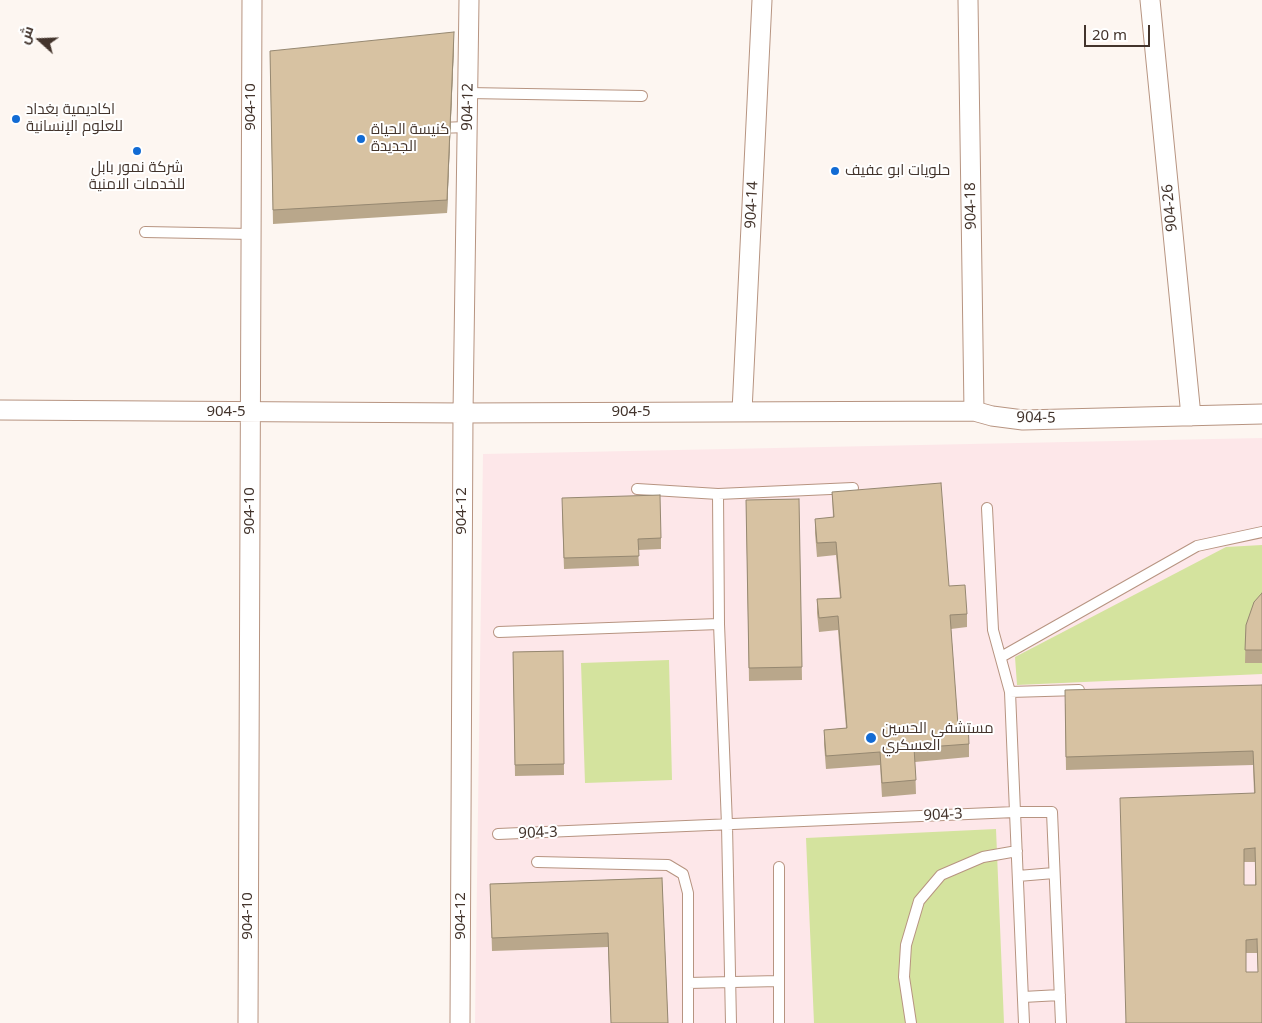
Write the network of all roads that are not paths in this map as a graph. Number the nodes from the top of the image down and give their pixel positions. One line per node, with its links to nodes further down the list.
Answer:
1 (252, 0): 11 (street, 904-10)
2 (469, 0): 6 (street, 904-12)
3 (762, 0): 13 (street, 904-14)
4 (968, 0): 14 (street, 904-18)
5 (1150, 0): 18 (street, 904-26)
6 (468, 93): 7 (lane); 8 (street, 904-12)
7 (642, 96)
8 (467, 127): 9 (lane); 16 (street, 904-12)
9 (431, 128)
10 (145, 232): 11 (lane)
11 (251, 234): 15 (street, 904-10)
12 (0, 410): 15 (street, 904-5)
13 (742, 411): 14 (street, 904-5); 16 (street, 904-5)
14 (974, 411): 18 (street, 904-5)
15 (250, 412): 16 (street, 904-5); 42 (street, 904-10)
16 (463, 413): 43 (street, 904-12)
17 (1262, 414): 18 (street, 904-5)
18 (1191, 416)
19 (853, 488): 21 (lane)
20 (637, 489): 21 (lane)
21 (718, 494): 24 (lane)
22 (987, 508): 26 (lane)
23 (1262, 532): 26 (lane)
24 (719, 624): 25 (lane); 30 (lane)
25 (500, 632)
26 (1001, 657): 28 (lane)
27 (1088, 690): 28 (lane)
28 (1010, 692): 29 (lane)
29 (1015, 812): 30 (lane, 904-3); 32 (lane); 35 (lane, 904-3)
30 (727, 825): 31 (lane, 904-3); 38 (lane)
31 (498, 834)
32 (1017, 851): 36 (lane); 47 (lane)
33 (537, 862): 39 (lane)
34 (779, 867): 37 (lane)
35 (1054, 873): 36 (lane); 40 (lane)
36 (1018, 876): 41 (lane)
37 (779, 981): 38 (lane); 46 (lane)
38 (730, 982): 39 (lane); 45 (lane)
39 (688, 983): 44 (lane)
40 (1060, 995): 41 (lane); 49 (lane)
41 (1023, 997): 48 (lane)
42 (248, 1023)
43 (460, 1023)
44 (688, 1023)
45 (731, 1023)
46 (779, 1023)
47 (911, 1023)
48 (1024, 1023)
49 (1061, 1023)

